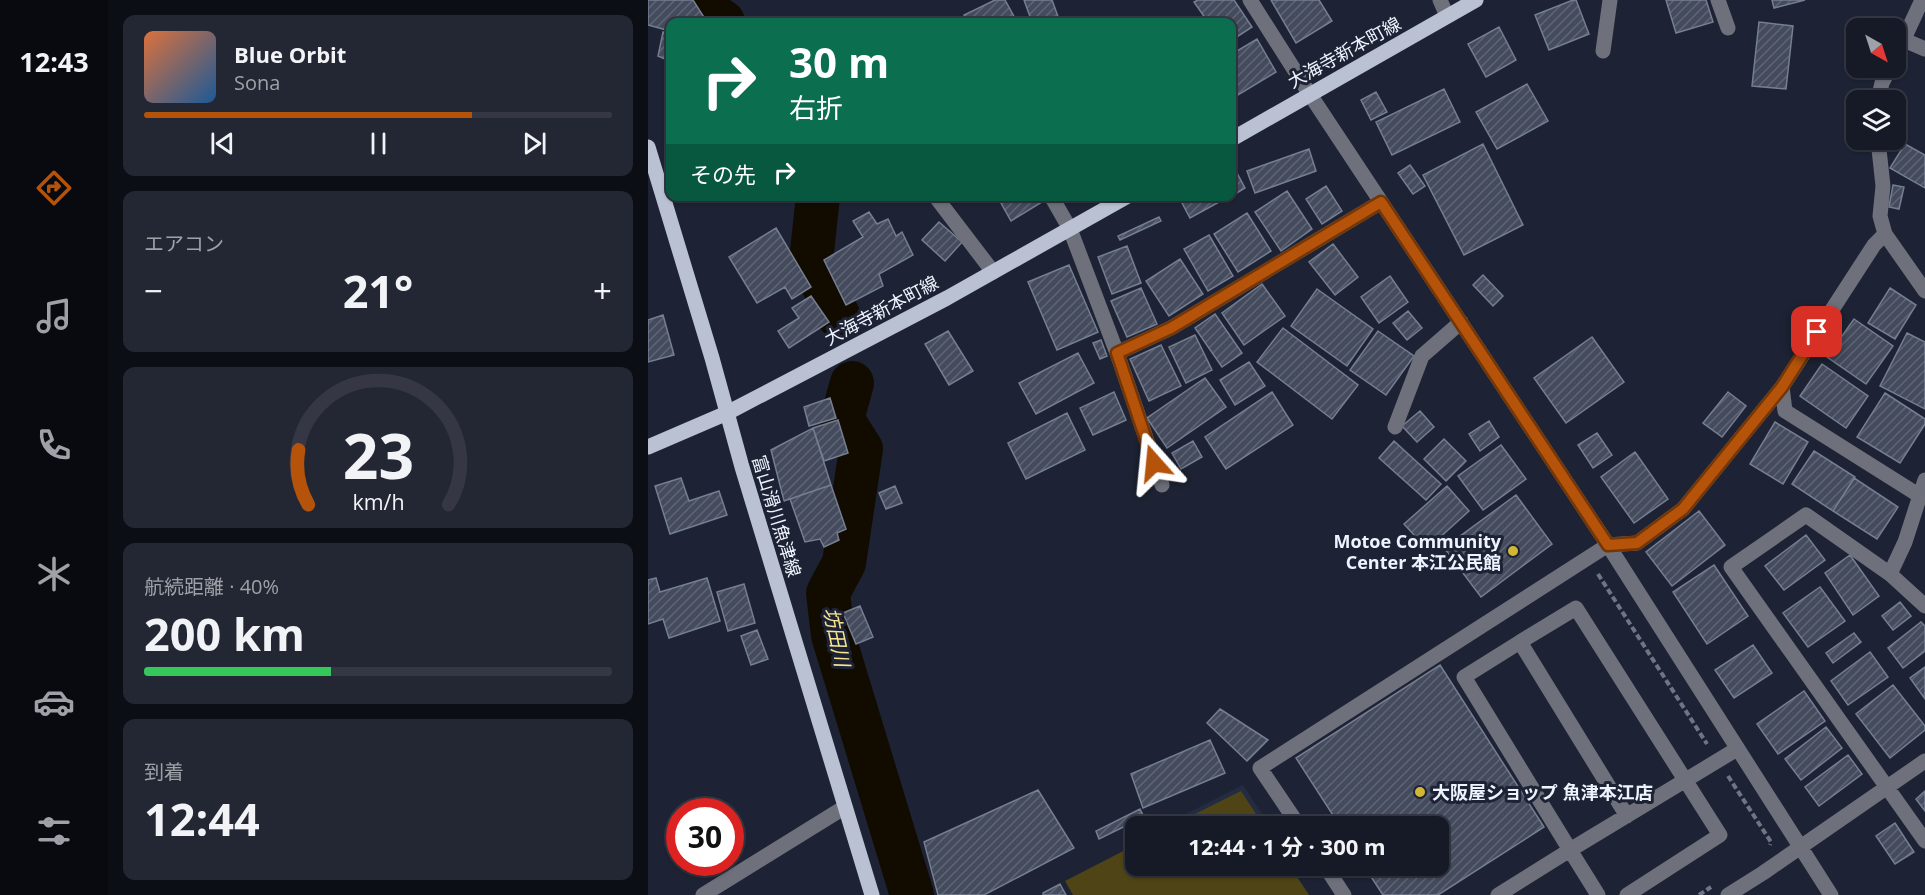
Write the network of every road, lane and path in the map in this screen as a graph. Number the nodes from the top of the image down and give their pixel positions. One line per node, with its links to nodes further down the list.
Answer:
1 (1250, 0): 13 (street)
2 (1440, 0): 7 (street)
3 (1476, 0): 7 (main road, 大海寺新本町線)
4 (1610, 0): 12 (street)
5 (1718, 0): 8 (street)
6 (1922, 0): 9 (street)
7 (1447, 16): 13 (main road, 大海寺新本町線)
8 (1728, 28)
9 (1906, 36)
10 (1906, 41): 11 (street)
11 (1925, 49)
12 (1603, 51)
13 (1310, 93): 14 (main road, 大海寺新本町線); 20 (street)
14 (1236, 137)
15 (648, 147): 28 (main road, 富山滑川魚津線)
16 (1879, 150): 22 (street)
17 (938, 201): 23 (street)
18 (1054, 201): 21 (street)
19 (1119, 201): 21 (main road, 大海寺新本町線)
20 (1381, 202): 25 (street); 26 (street)
21 (1070, 229): 23 (main road, 大海寺新本町線); 26 (street)
22 (1885, 234): 24 (street); 27 (street)
23 (993, 272): 28 (main road, 大海寺新本町線)
24 (1925, 291)
25 (1461, 322): 29 (street); 34 (street)
26 (1117, 353): 32 (street)
27 (1782, 387): 33 (street); 34 (street)
28 (727, 413): 30 (main road, 大海寺新本町線); 44 (main road, 富山滑川魚津線)
29 (1395, 427)
30 (648, 447)
31 (1925, 480): 33 (street)
32 (1162, 485)
33 (1920, 496): 36 (street)
34 (1608, 545): 35 (street); 39 (street)
35 (1588, 558): 41 (path); 45 (street)
36 (1890, 574): 37 (street); 43 (street)
37 (1925, 606)
38 (1521, 642): 42 (street); 46 (street); 50 (street)
39 (1737, 749): 41 (street); 49 (street)
40 (1925, 760): 43 (street)
41 (1718, 761): 42 (street); 48 (path)
42 (1686, 780): 46 (street); 58 (street)
43 (1887, 788): 47 (street); 49 (street)
44 (845, 807): 53 (street); 54 (main road, 富山滑川魚津線)
45 (1292, 816)
46 (1626, 816): 50 (street)
47 (1925, 841)
48 (1768, 848)
49 (1800, 848): 52 (street); 60 (street)
50 (1570, 850): 56 (street); 57 (street)
51 (1332, 876): 55 (street)
52 (1723, 889): 59 (path)
53 (703, 895)
54 (872, 895)
55 (1344, 895)
56 (1498, 895)
57 (1598, 895)
58 (1626, 895)
59 (1699, 895)
60 (1831, 895)

